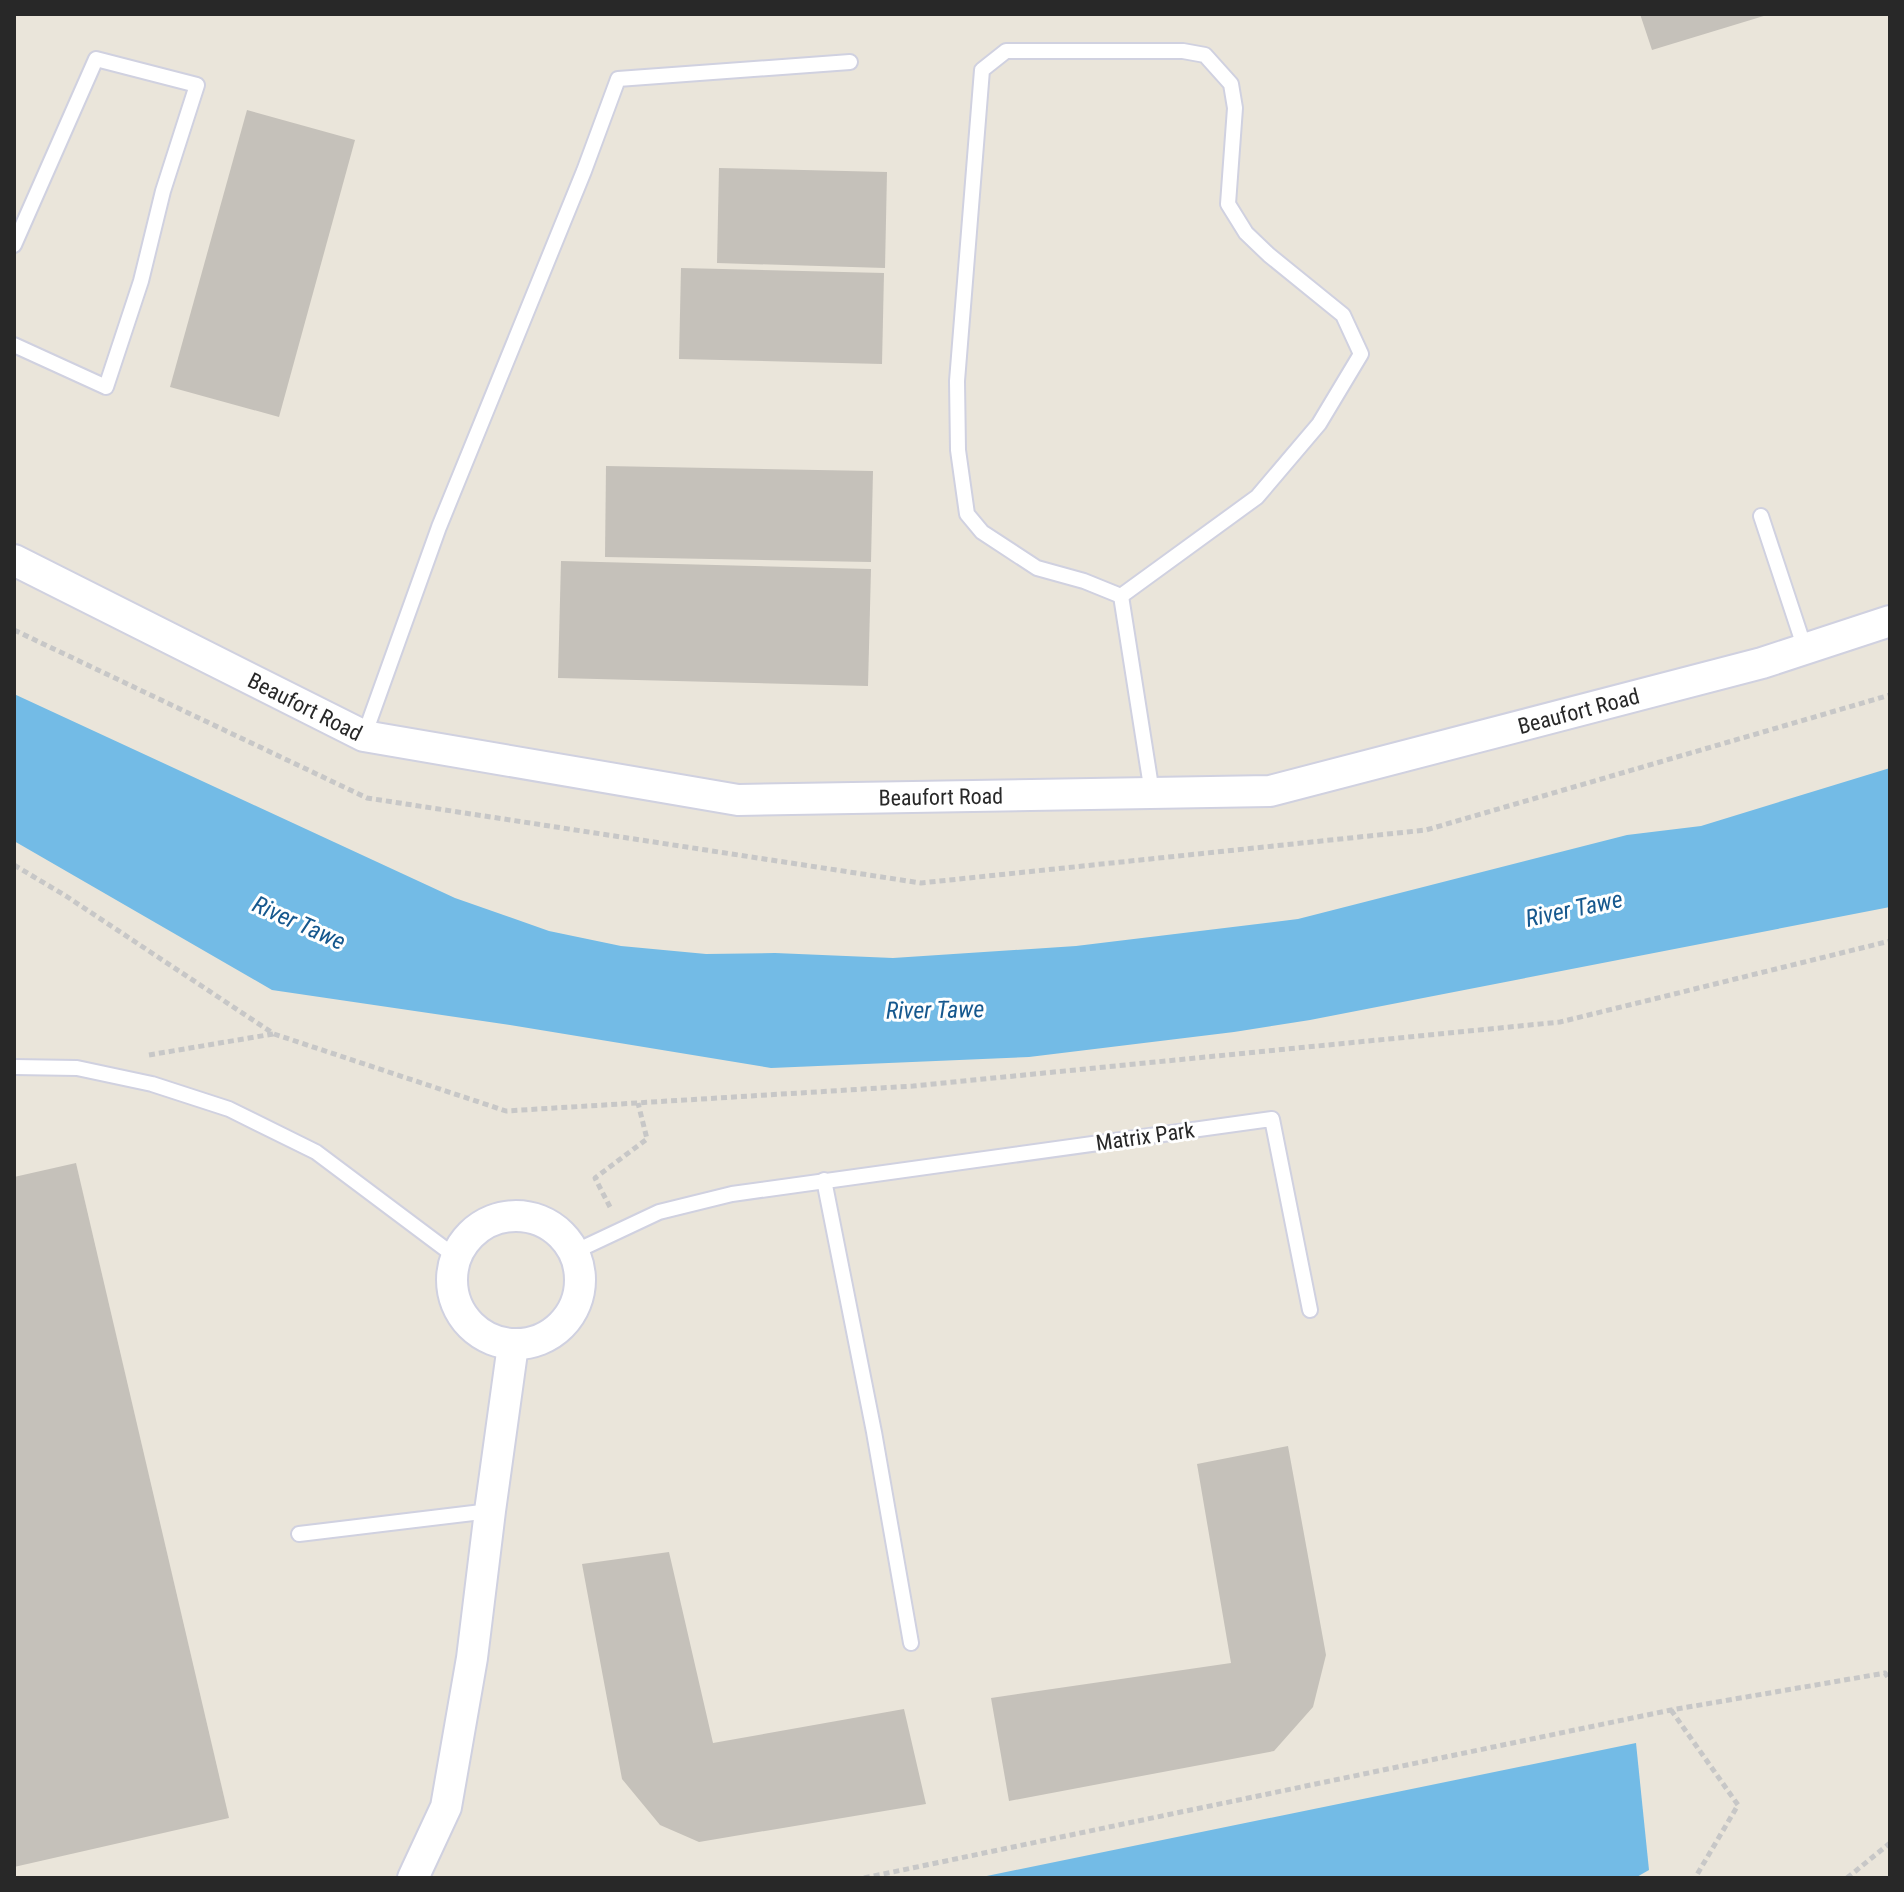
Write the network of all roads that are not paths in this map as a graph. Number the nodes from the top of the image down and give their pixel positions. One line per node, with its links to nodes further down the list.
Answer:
1 (850, 62): 9 (lane)
2 (14, 245): 3 (lane)
3 (14, 345)
4 (1761, 516): 8 (lane)
5 (14, 560): 9 (street, Beaufort Road)
6 (1121, 596): 6 (lane); 10 (lane)
7 (1890, 621): 8 (street, Beaufort Road)
8 (1805, 649): 10 (street, Beaufort Road)
9 (364, 736): 10 (street, Beaufort Road)
10 (1152, 793)
11 (14, 1067): 14 (lane)
12 (824, 1180): 13 (lane, Matrix Park); 15 (lane, Matrix Park); 19 (lane)
13 (574, 1252): 14 (street); 16 (street)
14 (456, 1257): 16 (street)
15 (1310, 1310)
16 (513, 1345): 17 (street)
17 (490, 1511): 18 (lane); 20 (street)
18 (299, 1534)
19 (911, 1643)
20 (413, 1878)

